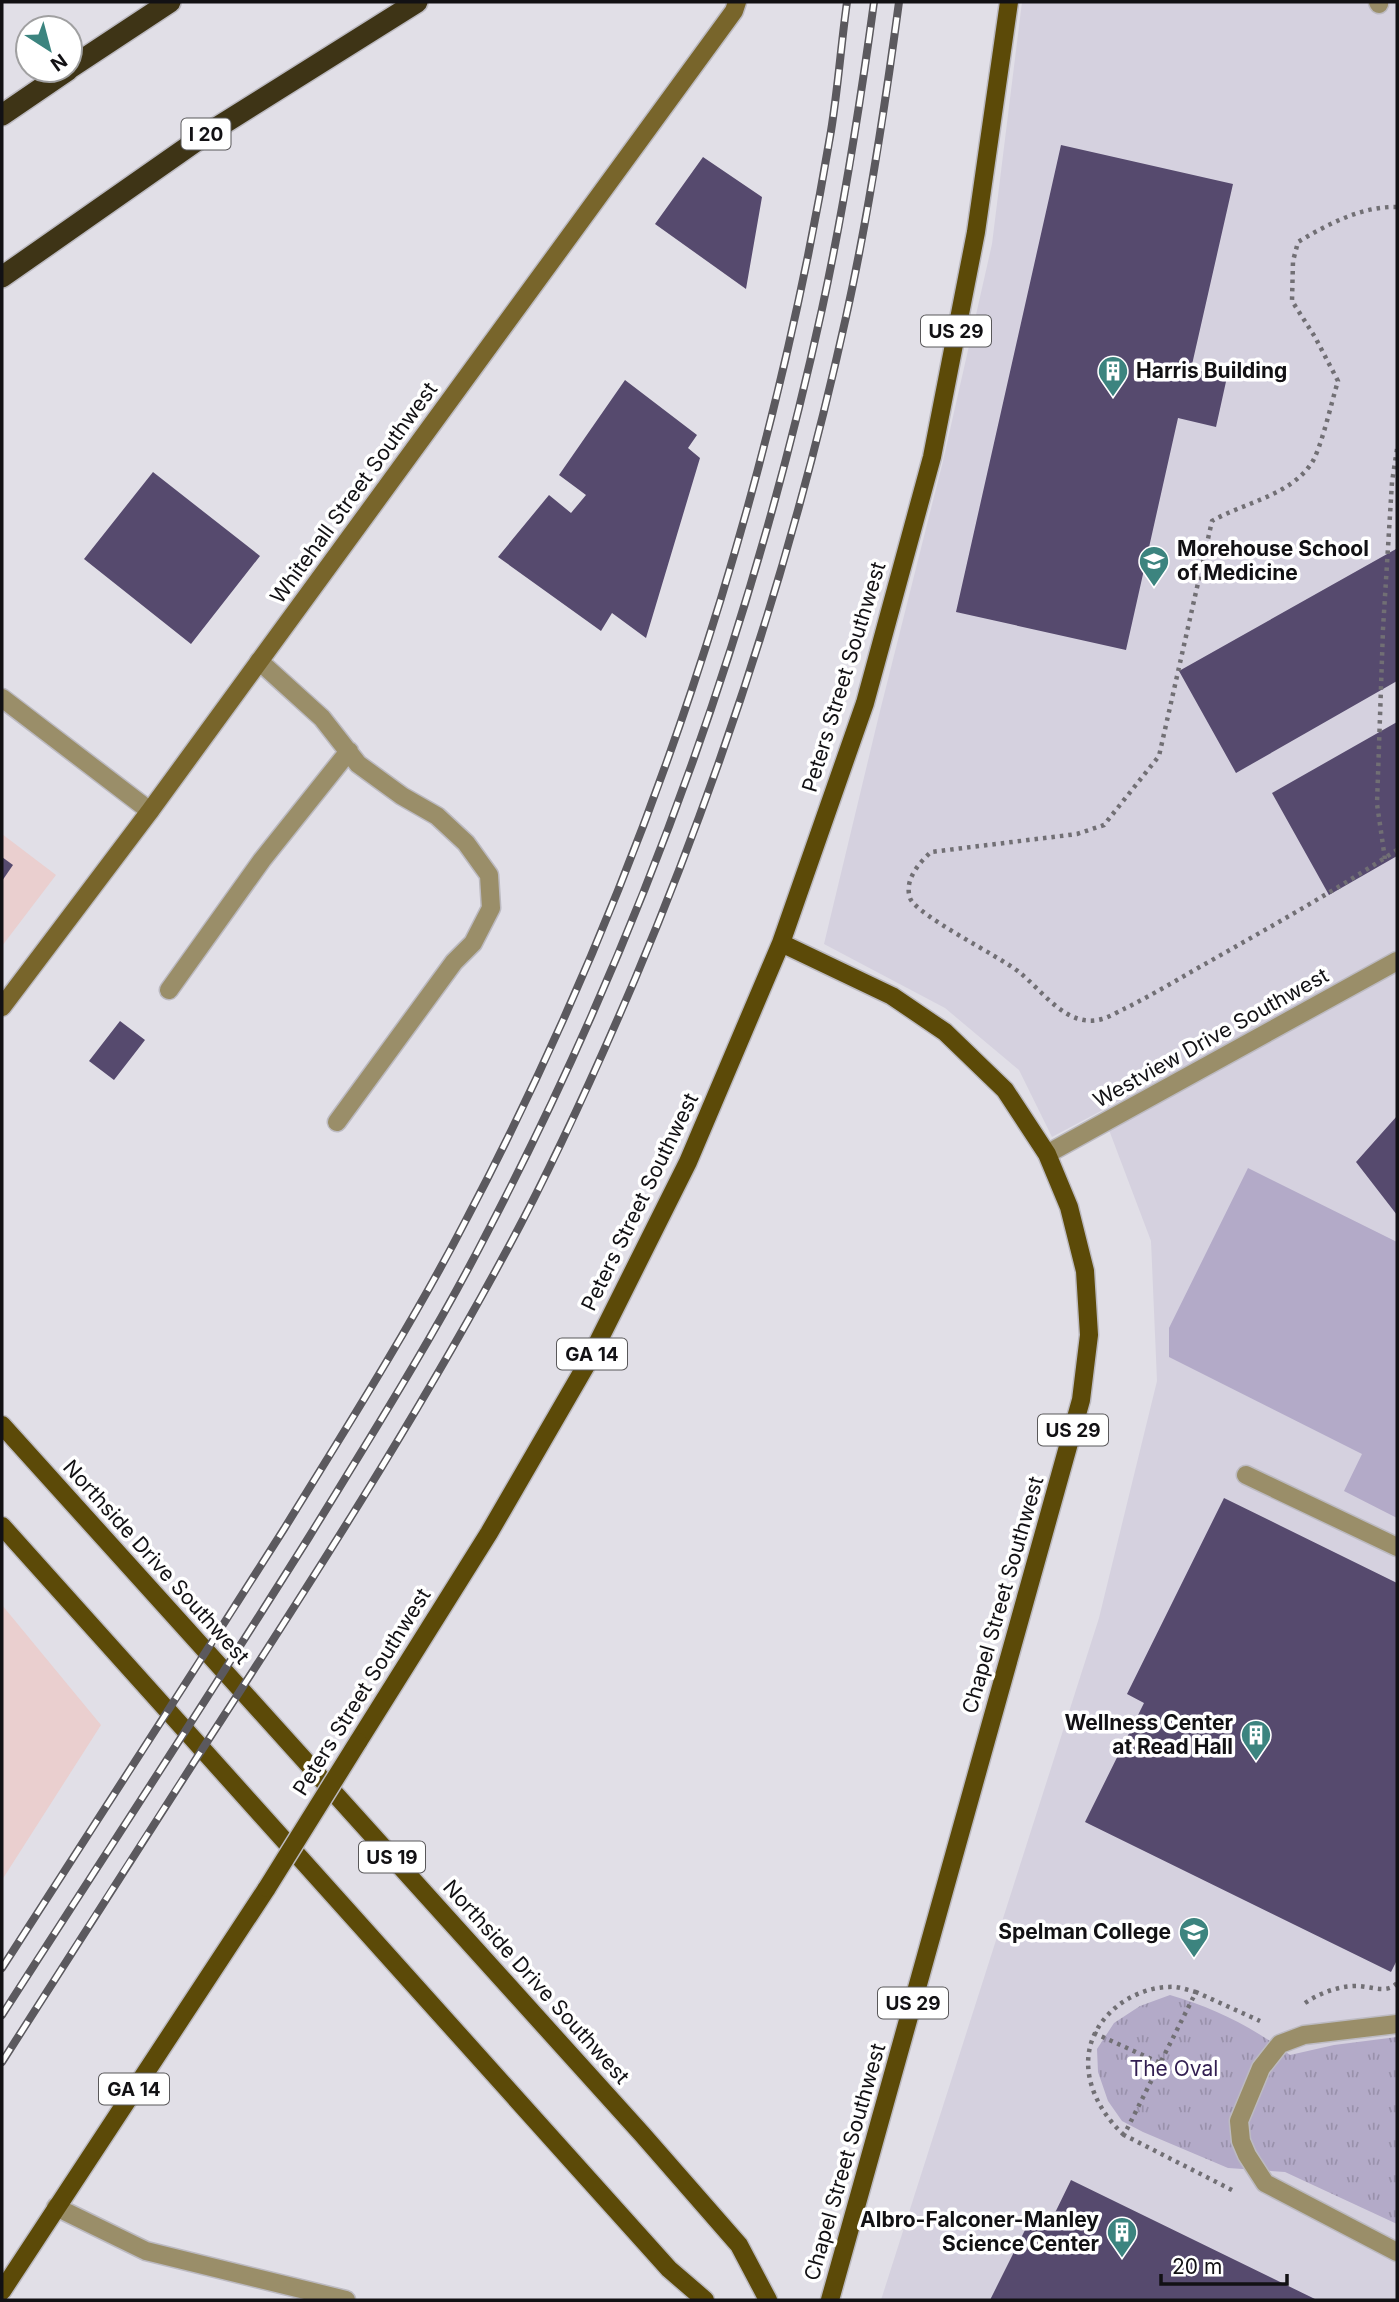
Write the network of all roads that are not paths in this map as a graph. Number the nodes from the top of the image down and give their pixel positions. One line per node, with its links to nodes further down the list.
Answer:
1 (170, 2): 5 (highway)
2 (417, 2): 8 (highway, I 20)
3 (737, 2): 9 (main road, Whitehall Street Southwest)
4 (1009, 2): 13 (main road, Peters Street Southwest / US 29)
5 (84, 59)
6 (47, 84): 7 (highway)
7 (2, 115)
8 (2, 276)
9 (259, 661): 11 (street); 12 (main road, Whitehall Street Southwest)
10 (2, 698): 12 (street)
11 (349, 751): 15 (street); 17 (street)
12 (150, 811): 16 (main road, Whitehall Street Southwest)
13 (781, 943): 18 (main road, Chapel Street Southwest / US 29); 24 (main road, Peters Street Southwest / GA 14, bridge)
14 (1397, 961): 18 (street, Westview Drive Southwest)
15 (169, 990)
16 (2, 1007)
17 (337, 1122)
18 (1047, 1154): 30 (main road, Chapel Street Southwest / US 29)
19 (2, 1425): 29 (main road, Northside Drive Southwest / US 19)
20 (1247, 1475): 22 (street)
21 (2, 1526): 28 (main road)
22 (1397, 1547)
23 (1397, 2024): 25 (street)
24 (56, 2207): 26 (main road, Peters Street Southwest / GA 14); 27 (street)
25 (1397, 2252)
26 (2, 2291)
27 (346, 2300)
28 (705, 2300)
29 (768, 2300)
30 (830, 2300)

